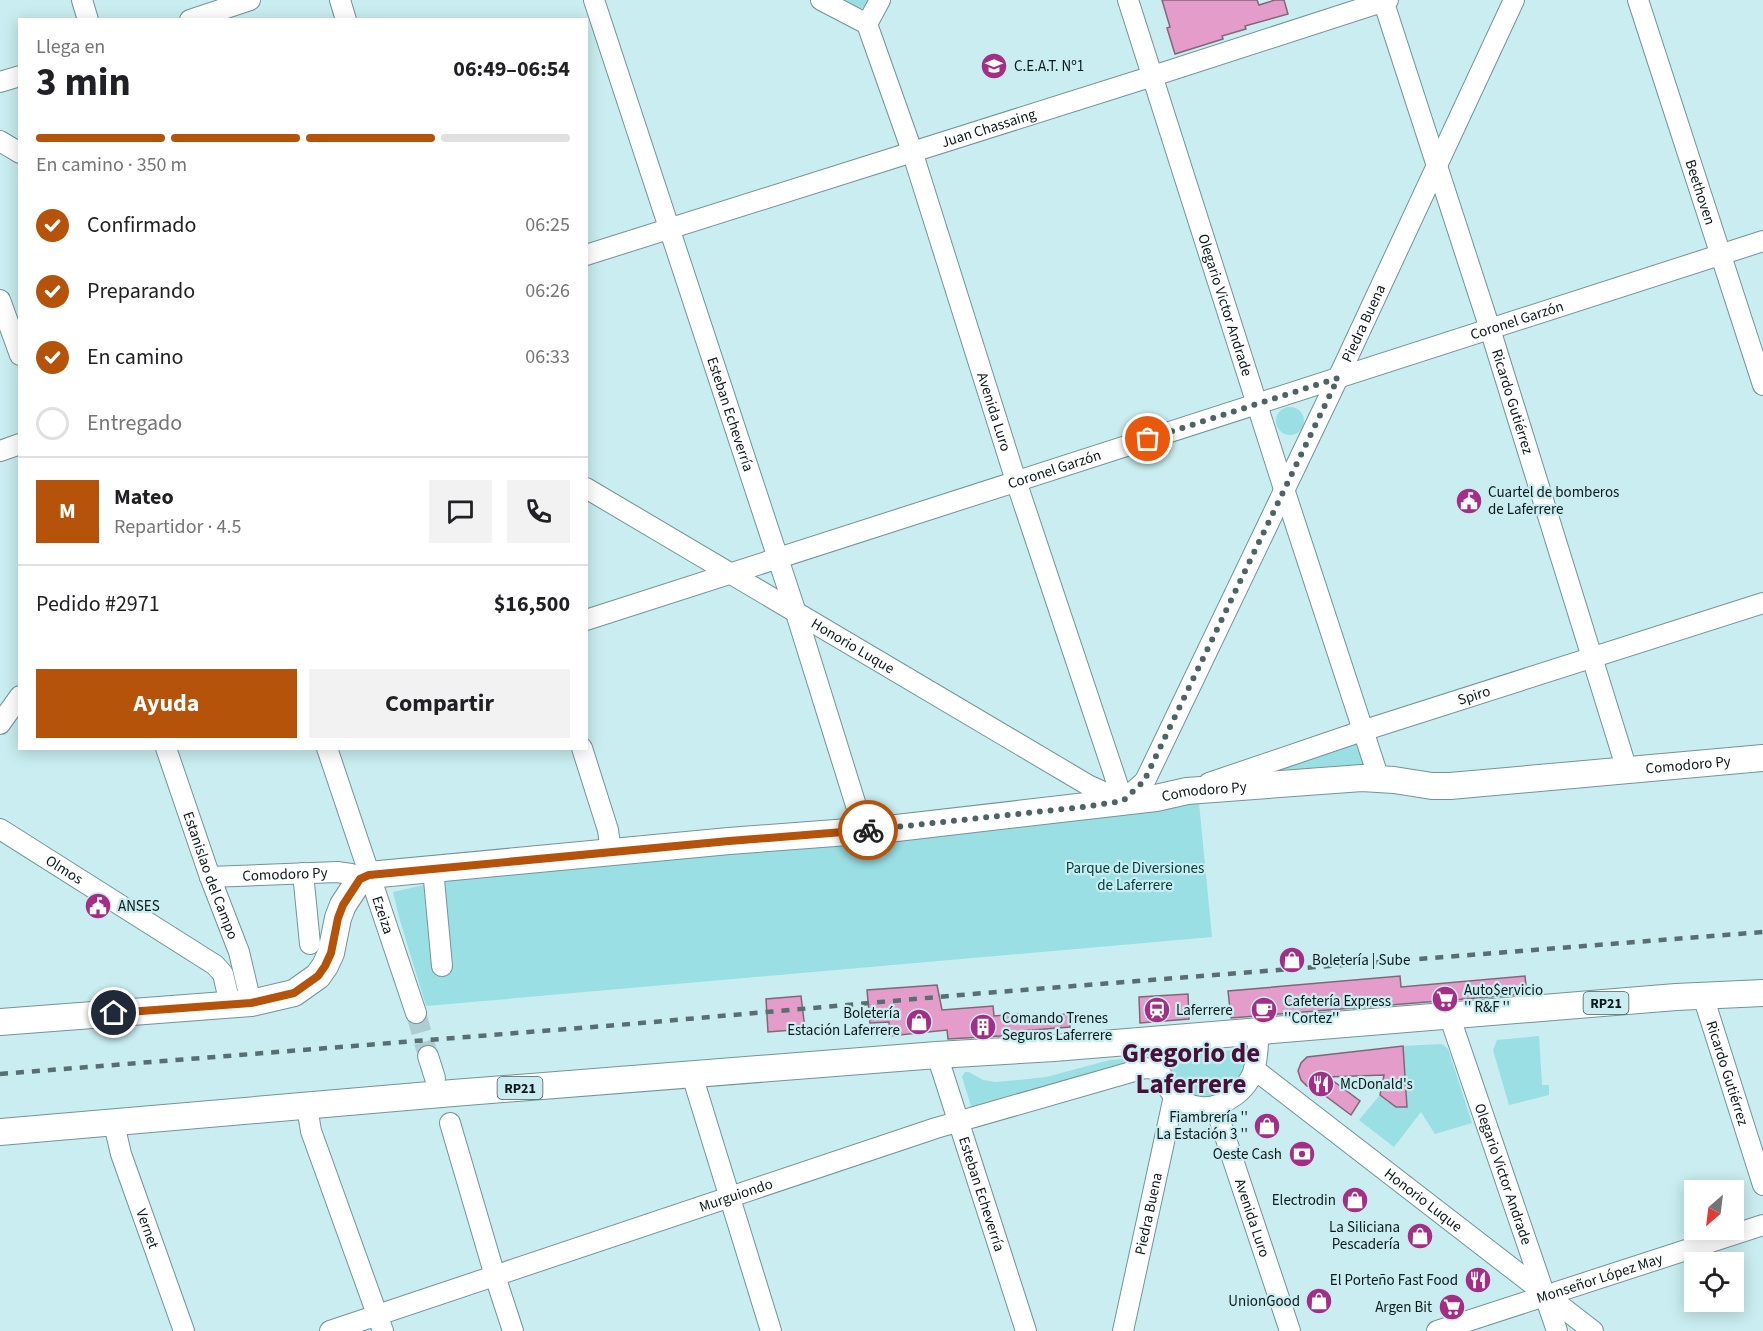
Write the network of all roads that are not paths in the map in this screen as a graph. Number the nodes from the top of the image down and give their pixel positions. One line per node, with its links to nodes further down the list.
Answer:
1 (82, 0): 11 (street)
2 (250, 0): 12 (street)
3 (340, 0): 13 (street)
4 (594, 0): 22 (street, Esteban Echeverría)
5 (821, 0): 14 (street)
6 (880, 0): 14 (street)
7 (1128, 0): 15 (street, Olegario Victor Andrade)
8 (1385, 0): 15 (street, Juan Chassaing); 21 (street, Ricardo Gutiérrez)
9 (1514, 0): 21 (street, Piedra Buena)
10 (1638, 0): 25 (street, Beethoven)
11 (87, 18)
12 (196, 18)
13 (345, 18)
14 (867, 24): 19 (street, Avenida Luro)
15 (1153, 76): 19 (street, Juan Chassaing); 31 (street, Olegario Victor Andrade)
16 (18, 77): 17 (street)
17 (0, 82)
18 (0, 141): 20 (street)
19 (912, 151): 22 (street, Juan Chassaing); 34 (street, Avenida Luro)
20 (18, 152)
21 (1436, 167): 27 (street, Ricardo Gutiérrez); 29 (street, Piedra Buena)
22 (669, 228): 24 (street, Juan Chassaing); 37 (street, Esteban Echeverría)
23 (1763, 241): 25 (street, Coronel Garzón)
24 (588, 254)
25 (1721, 255): 27 (street, Coronel Garzón); 30 (street, Beethoven)
26 (0, 300): 28 (street)
27 (1490, 329): 29 (street, Coronel Garzón); 42 (street, Ricardo Gutiérrez)
28 (18, 350)
29 (1338, 378): 31 (street, Coronel Garzón); 36 (street, Piedra Buena)
30 (1763, 385)
31 (1258, 403): 34 (street, Coronel Garzón); 36 (street, Olegario Victor Andrade)
32 (18, 445): 33 (street)
33 (0, 451)
34 (1016, 481): 37 (street, Coronel Garzón); 53 (street, Avenida Luro)
35 (588, 489): 38 (street, Honorio Luque)
36 (1284, 489): 45 (street, Olegario Victor Andrade); 53 (street, Piedra Buena)
37 (777, 559): 38 (street, Coronel Garzón); 40 (street, Esteban Echeverría)
38 (729, 573): 40 (street, Honorio Luque); 41 (street, Coronel Garzón)
39 (1763, 603): 42 (street, Spiro)
40 (796, 613): 53 (street, Honorio Luque); 55 (street, Esteban Echeverría)
41 (588, 619)
42 (1593, 658): 45 (street, Spiro); 50 (street, Ricardo Gutiérrez)
43 (18, 699): 44 (street)
44 (0, 724)
45 (1362, 731): 51 (street, Olegario Victor Andrade); 52 (street, Spiro)
46 (172, 750): 59 (street, Estanislao del Campo)
47 (328, 750): 60 (street, Ezeiza)
48 (583, 750): 56 (street)
49 (1763, 758): 50 (main road, Comodoro Py)
50 (1627, 770): 51 (main road, Comodoro Py)
51 (1379, 779): 52 (main road, Comodoro Py)
52 (1187, 791): 53 (main road, Comodoro Py)
53 (1123, 801): 55 (main road, Comodoro Py)
54 (0, 829): 65 (street, Olmos)
55 (864, 831): 56 (main road, Comodoro Py)
56 (610, 852): 57 (main road, Comodoro Py)
57 (432, 869): 60 (main road, Comodoro Py); 62 (street)
58 (303, 873): 59 (street, Comodoro Py); 60 (street, Comodoro Py); 61 (street)
59 (210, 877): 65 (street, Estanislao del Campo)
60 (365, 877): 65 (main road); 66 (street, Ezeiza)
61 (310, 944)
62 (442, 966)
63 (1763, 993): 64 (main road, RP21)
64 (1703, 996): 67 (main road, RP21); 82 (street, Ricardo Gutiérrez)
65 (241, 1003): 68 (main road)
66 (416, 1013)
67 (1449, 1015): 69 (main road, RP21); 86 (street, Olegario Victor Andrade)
68 (0, 1022)
69 (1258, 1031): 70 (main road, RP21); 72 (street)
70 (937, 1055): 73 (main road, RP21); 78 (street, Esteban Echeverría)
71 (428, 1056): 74 (street)
72 (1254, 1069): 76 (street); 86 (street, Honorio Luque)
73 (692, 1075): 74 (main road, RP21); 83 (street)
74 (444, 1086): 77 (main road, RP21); 85 (street)
75 (1174, 1096): 76 (street); 78 (street, Murguiondo); 93 (street, Piedra Buena)
76 (1215, 1106): 94 (street, Avenida Luro)
77 (307, 1107): 80 (main road, RP21); 87 (street)
78 (960, 1122): 83 (street, Murguiondo); 92 (street, Esteban Echeverría)
79 (450, 1123): 85 (street)
80 (114, 1124): 81 (main road, RP21); 88 (street, Vernet)
81 (0, 1132)
82 (1763, 1185)
83 (729, 1199): 85 (street, Murguiondo); 91 (street)
84 (1763, 1225): 86 (street, Monseñor López May)
85 (495, 1276): 87 (street, Murguiondo); 90 (street)
86 (1546, 1296): 95 (street, Monseñor López May); 96 (street, Olegario Victor Andrade); 97 (street, Honorio Luque)
87 (380, 1323): 89 (street, Murguiondo)
88 (184, 1331)
89 (330, 1331)
90 (513, 1331)
91 (771, 1331)
92 (1026, 1331)
93 (1123, 1331)
94 (1290, 1331)
95 (1437, 1331)
96 (1557, 1331)
97 (1593, 1331)

